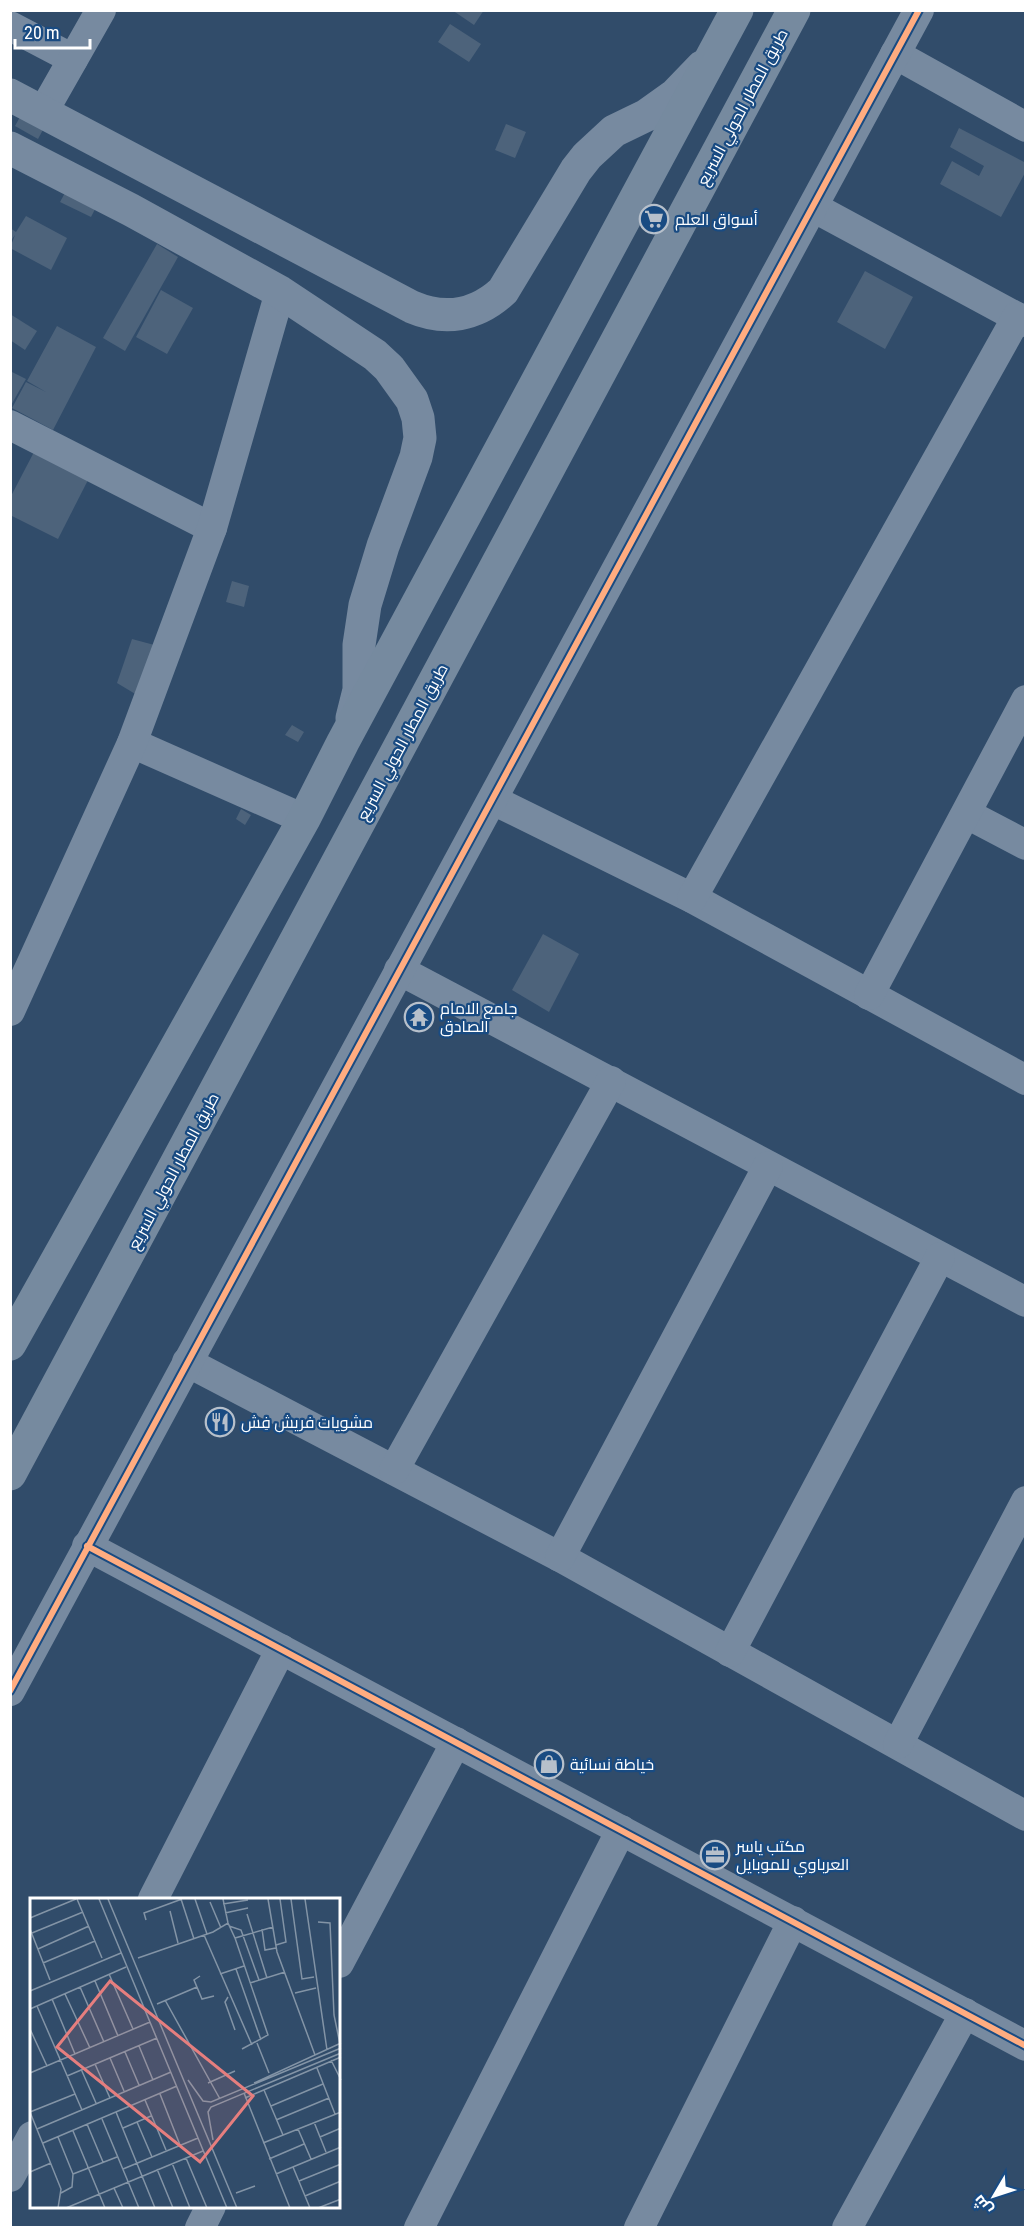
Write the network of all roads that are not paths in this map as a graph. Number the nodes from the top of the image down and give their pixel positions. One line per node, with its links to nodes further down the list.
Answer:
1 (101, 10): 8 (street)
2 (737, 10): 6 (highway)
3 (794, 10): 37 (highway, طريق المطار الحولي السريع)
4 (919, 10): 7 (street)
5 (10, 26): 8 (street)
6 (717, 46): 10 (street); 19 (highway)
7 (895, 54): 11 (street); 13 (street)
8 (73, 59): 10 (street)
9 (10, 95): 10 (street)
10 (43, 112)
11 (1026, 127)
12 (10, 148): 14 (street)
13 (813, 207): 15 (street); 21 (street)
14 (280, 292): 17 (street); 19 (street)
15 (1021, 320): 25 (street)
16 (10, 425): 17 (street)
17 (212, 528): 20 (street)
18 (1026, 700): 22 (street)
19 (343, 742): 23 (highway)
20 (132, 743): 23 (street); 28 (street)
21 (493, 800): 25 (street); 26 (street)
22 (967, 814): 24 (street); 27 (street)
23 (304, 819): 34 (highway)
24 (1026, 845)
25 (692, 898): 27 (street)
26 (399, 970): 30 (street); 35 (street)
27 (869, 995): 29 (street)
28 (10, 1011)
29 (1026, 1080)
30 (611, 1081): 31 (street); 36 (street)
31 (768, 1166): 32 (street); 40 (street)
32 (940, 1257): 33 (street); 42 (street)
33 (1023, 1295)
34 (10, 1344)
35 (187, 1362): 36 (street); 39 (street)
36 (394, 1470): 40 (street)
37 (10, 1474)
38 (1026, 1501): 45 (street)
39 (87, 1546): 41 (street); 43 (street)
40 (560, 1557): 42 (street)
41 (281, 1649): 44 (street); 48 (street)
42 (730, 1652): 45 (street)
43 (10, 1690)
44 (456, 1742): 47 (street); 50 (street)
45 (898, 1744): 46 (street)
46 (1026, 1816)
47 (621, 1830): 49 (street); 57 (street)
48 (154, 1898)
49 (793, 1921): 51 (street); 58 (street)
50 (340, 1961)
51 (965, 2013): 52 (street); 59 (street)
52 (1026, 2046)
53 (30, 2140): 54 (street)
54 (10, 2177)
55 (210, 2208): 56 (street)
56 (200, 2228)
57 (419, 2228)
58 (639, 2228)
59 (847, 2228)

